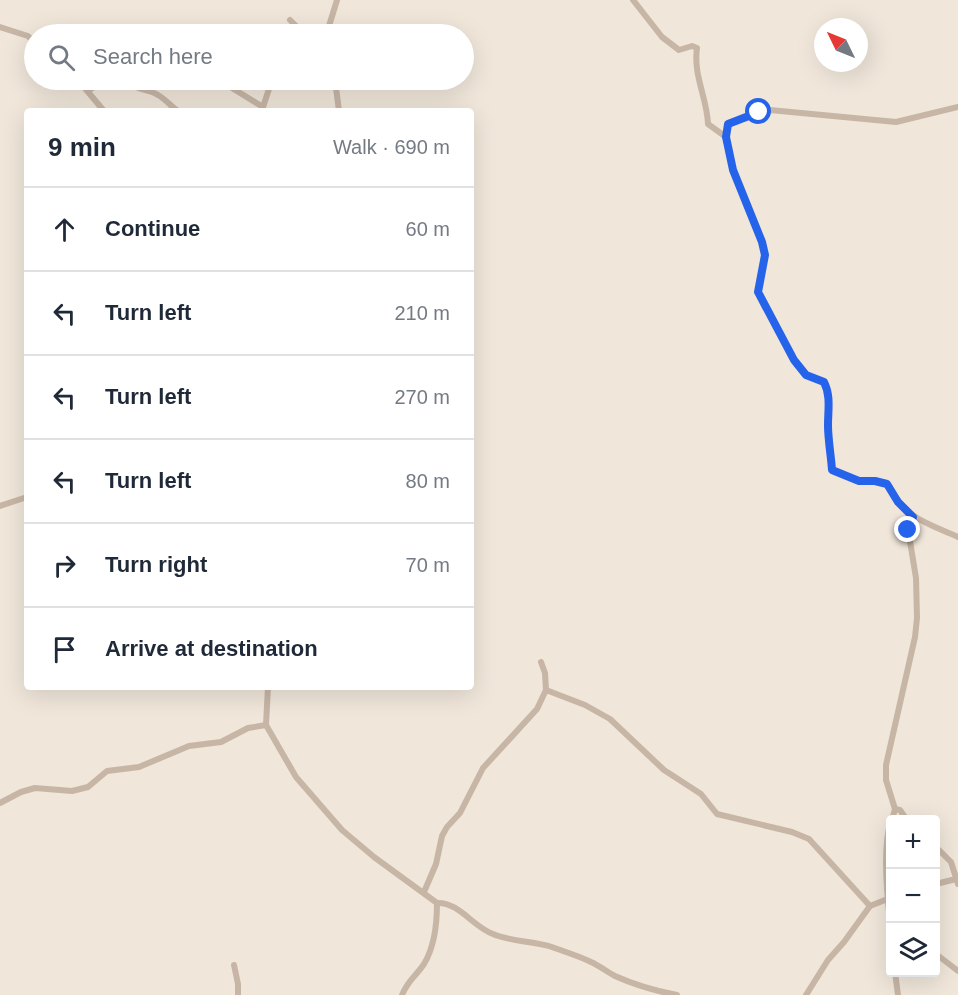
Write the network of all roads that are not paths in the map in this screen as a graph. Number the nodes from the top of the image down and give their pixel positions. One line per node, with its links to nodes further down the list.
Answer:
1 (337, 0): 5 (street)
2 (633, 0): 19 (street)
3 (290, 20): 4 (street)
4 (294, 24)
5 (330, 24)
6 (0, 27): 7 (street)
7 (24, 35)
8 (149, 90): 15 (street)
9 (235, 90): 16 (street)
10 (269, 90): 17 (street)
11 (336, 90): 18 (street)
12 (88, 91): 14 (street)
13 (958, 107): 19 (street)
14 (102, 108)
15 (174, 108)
16 (261, 108)
17 (262, 108)
18 (339, 108)
19 (726, 137): 22 (street)
20 (24, 498): 21 (street)
21 (0, 506)
22 (913, 517): 23 (street); 29 (street)
23 (958, 537)
24 (541, 662): 26 (street)
25 (268, 690): 27 (street)
26 (546, 690): 35 (street); 38 (street)
27 (266, 725): 28 (street); 35 (street)
28 (0, 803)
29 (895, 808): 30 (street); 31 (street)
30 (893, 815)
31 (904, 815)
32 (940, 851): 33 (street)
33 (957, 882): 34 (street)
34 (940, 884)
35 (424, 892): 37 (street)
36 (886, 900): 38 (street)
37 (437, 903): 44 (street); 45 (street)
38 (870, 906): 46 (street)
39 (940, 957): 41 (street)
40 (234, 965): 43 (street)
41 (958, 971)
42 (896, 977): 47 (street)
43 (238, 995)
44 (402, 995)
45 (677, 995)
46 (806, 995)
47 (898, 995)

